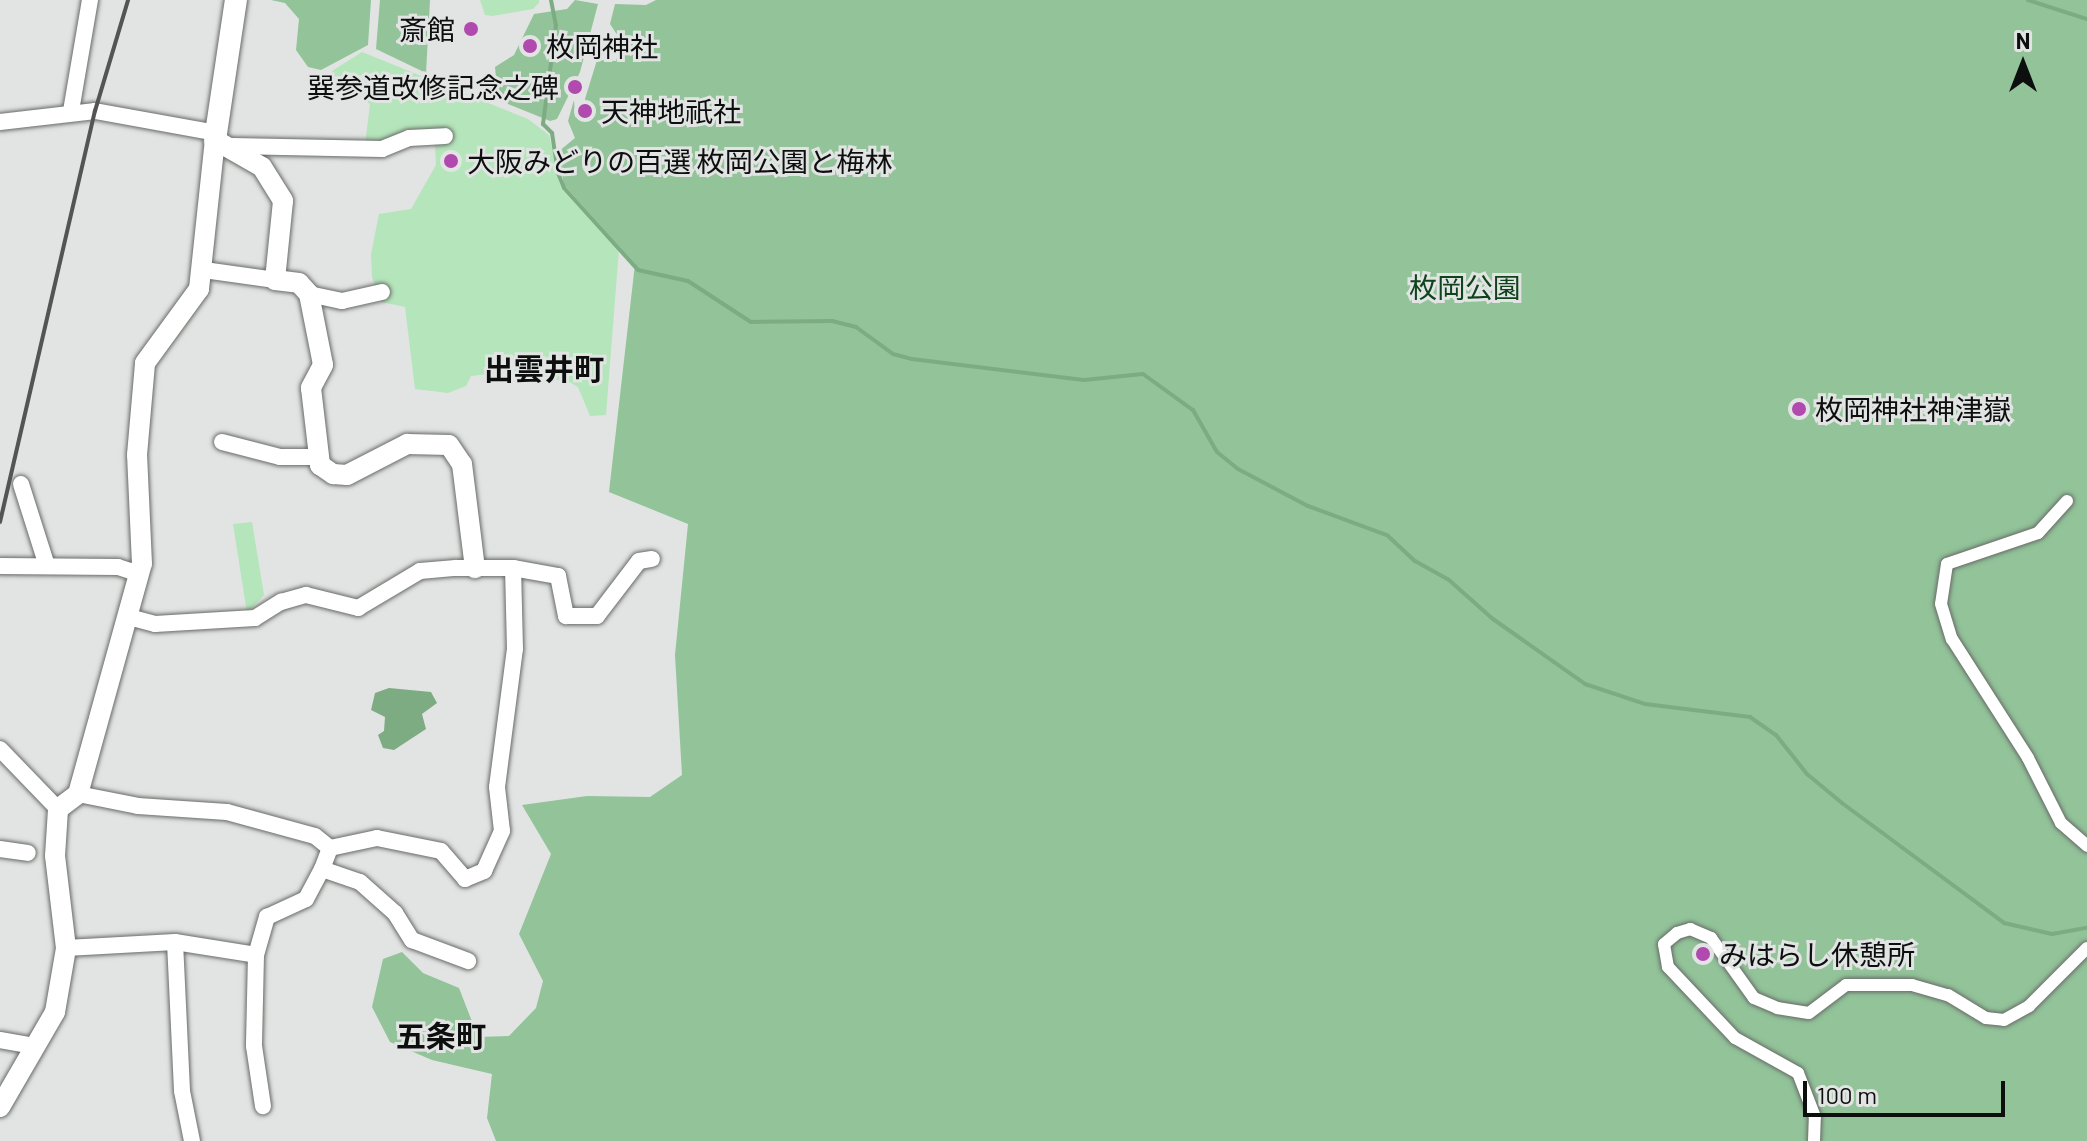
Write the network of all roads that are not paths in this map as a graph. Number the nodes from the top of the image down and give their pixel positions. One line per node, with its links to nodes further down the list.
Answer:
1 (90, 0): 3 (street)
2 (236, 0): 6 (main road)
3 (71, 111): 4 (street); 6 (street)
4 (0, 122)
5 (445, 136): 6 (street)
6 (221, 140): 7 (street); 8 (street)
7 (204, 270): 8 (street); 20 (street)
8 (275, 280): 10 (street)
9 (382, 292): 10 (street)
10 (309, 294): 12 (street)
11 (222, 442): 12 (street)
12 (318, 457): 18 (street)
13 (21, 484): 17 (street)
14 (2067, 501): 25 (street)
15 (652, 559): 19 (street)
16 (0, 566): 17 (street)
17 (47, 566): 20 (street)
18 (475, 568): 19 (street); 21 (street)
19 (513, 568): 26 (street)
20 (140, 574): 21 (street)
21 (129, 617): 23 (street)
22 (0, 749): 24 (street)
23 (78, 794): 24 (street); 26 (street)
24 (58, 809): 31 (street)
25 (2087, 846)
26 (330, 848): 29 (street)
27 (0, 849): 28 (street)
28 (28, 853)
29 (322, 869): 33 (street); 34 (street)
30 (175, 942): 31 (street); 33 (street); 39 (street)
31 (66, 948): 36 (street)
32 (2087, 948): 40 (street)
33 (256, 955): 37 (street)
34 (468, 961)
35 (0, 1040): 36 (street)
36 (35, 1046): 38 (street)
37 (263, 1106)
38 (0, 1107)
39 (192, 1141)
40 (1814, 1141)

